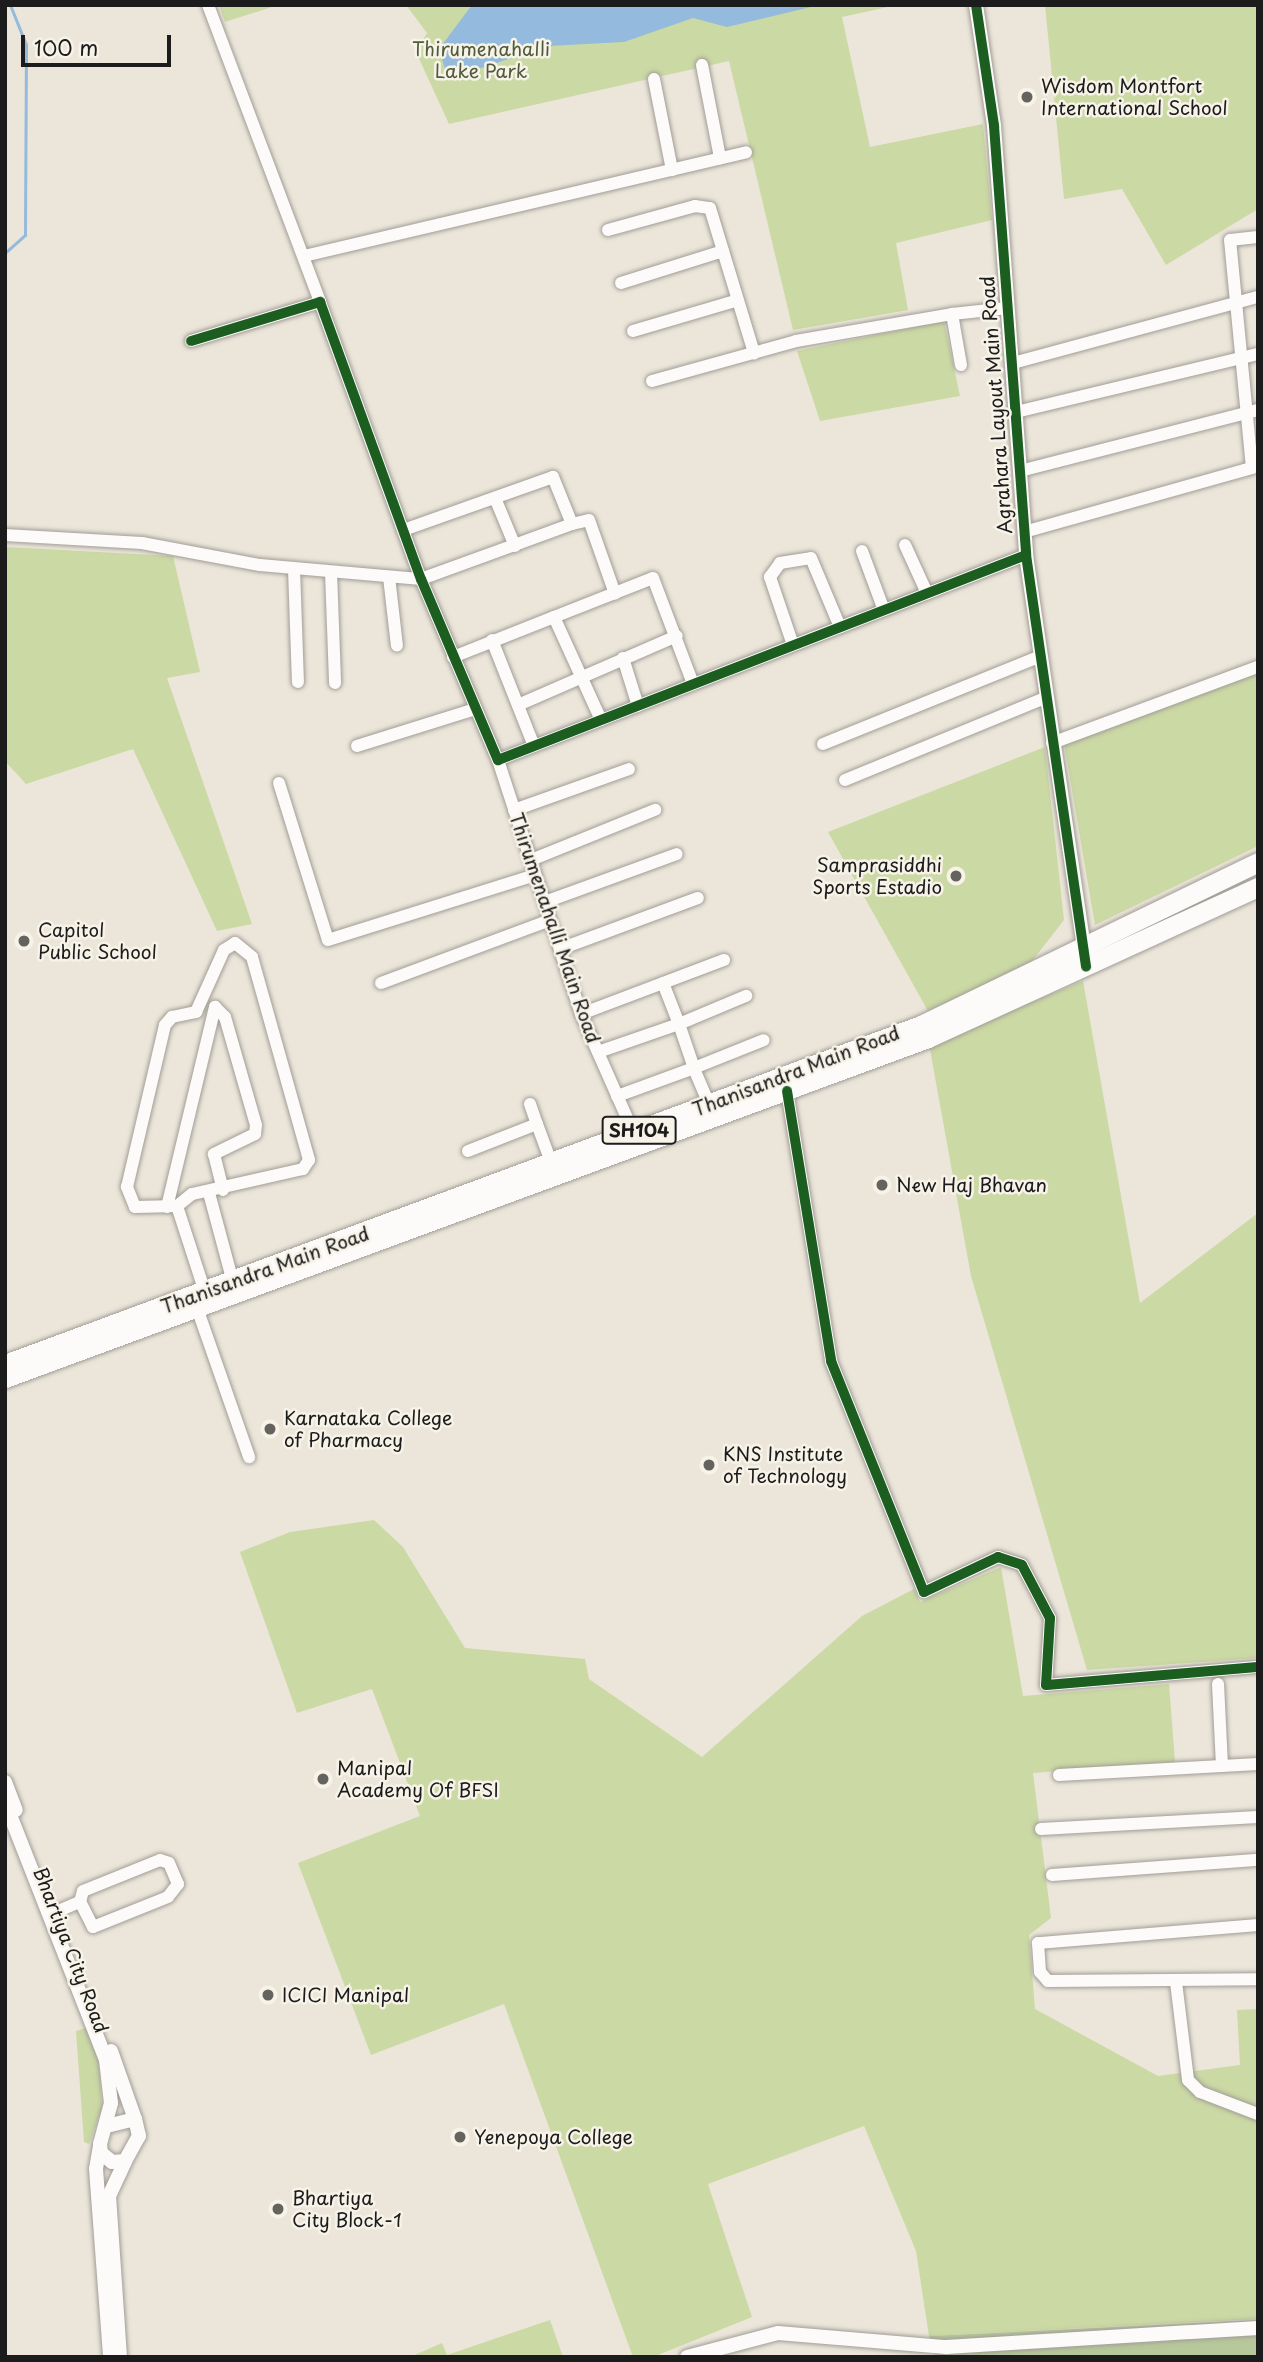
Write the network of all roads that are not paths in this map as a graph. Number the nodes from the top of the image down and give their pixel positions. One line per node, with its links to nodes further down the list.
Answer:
1 (208, 5): 11 (street, Thirumenahalli Main Road)
2 (976, 5): 17 (street, Agrahara Layout Main Road)
3 (702, 65): 6 (street)
4 (654, 79): 7 (street)
5 (746, 152): 6 (street)
6 (720, 158): 7 (street)
7 (672, 170): 11 (street)
8 (608, 230): 10 (street)
9 (1258, 237): 15 (street)
10 (723, 251): 12 (street); 14 (street)
11 (304, 256): 16 (street, Thirumenahalli Main Road)
12 (621, 283)
13 (1258, 297): 15 (street)
14 (738, 300): 19 (street); 21 (street)
15 (1235, 300): 23 (street); 24 (street)
16 (320, 302): 20 (street); 32 (street, Thirumenahalli Main Road)
17 (1008, 307): 18 (street); 24 (street, Agrahara Layout Main Road)
18 (952, 314): 21 (street); 25 (street)
19 (633, 331)
20 (191, 341)
21 (754, 353): 26 (street)
22 (1258, 354): 23 (street)
23 (1239, 356): 27 (street); 28 (street)
24 (1013, 363): 28 (street, Agrahara Layout Main Road)
25 (961, 365)
26 (652, 381)
27 (1252, 411): 29 (street); 33 (street)
28 (1016, 412): 29 (street, Agrahara Layout Main Road)
29 (1020, 471): 33 (street, Agrahara Layout Main Road)
30 (495, 498): 31 (street); 32 (street); 35 (street)
31 (572, 524): 35 (street); 44 (street)
32 (403, 530): 42 (street, Thirumenahalli Main Road)
33 (1024, 531): 38 (street, Agrahara Layout Main Road)
34 (7, 534): 39 (street)
35 (515, 545): 42 (street)
36 (905, 545): 43 (street)
37 (862, 551): 45 (street)
38 (1026, 555): 43 (street); 53 (street, Agrahara Layout Main Road)
39 (294, 569): 40 (street); 57 (street)
40 (331, 572): 41 (street); 58 (street)
41 (389, 577): 42 (street); 51 (street)
42 (421, 579): 52 (street, Thirumenahalli Main Road)
43 (927, 593): 45 (street)
44 (615, 594): 46 (street); 48 (street)
45 (884, 610): 47 (street)
46 (554, 617): 49 (street); 56 (street)
47 (840, 627): 50 (street); 50 (street)
48 (677, 636): 54 (street); 59 (street)
49 (492, 640): 52 (street); 61 (street)
50 (793, 645): 59 (street)
51 (397, 646)
52 (453, 657): 63 (street, Thirumenahalli Main Road)
53 (1038, 657): 60 (street, Agrahara Layout Main Road); 66 (street)
54 (624, 658): 56 (street); 62 (street)
55 (1258, 667): 65 (street)
56 (581, 677): 61 (street); 64 (street)
57 (298, 682)
58 (335, 683)
59 (693, 684): 62 (street)
60 (1045, 698): 65 (street, Agrahara Layout Main Road); 71 (street)
61 (518, 705): 68 (street)
62 (638, 706): 64 (street)
63 (475, 709): 67 (street); 69 (street, Thirumenahalli Main Road)
64 (601, 720): 68 (street)
65 (1052, 743): 84 (street, Agrahara Layout Main Road)
66 (822, 744)
67 (358, 746)
68 (534, 746): 69 (street)
69 (498, 760): 73 (street, Thirumenahalli Main Road)
70 (629, 769): 73 (street)
71 (845, 780)
72 (279, 783): 78 (street)
73 (514, 810): 76 (street, Thirumenahalli Main Road)
74 (656, 810): 76 (street)
75 (677, 854): 81 (street)
76 (531, 860): 78 (street, Thirumenahalli Main Road)
77 (1258, 862): 84 (main road, Thanisandra Main Road / SH104)
78 (536, 875): 81 (street, Thirumenahalli Main Road)
79 (1258, 887): 84 (main road, Thanisandra Main Road / SH104)
80 (698, 898): 83 (street)
81 (545, 902): 82 (street, Thirumenahalli Main Road)
82 (550, 920): 83 (street, Thirumenahalli Main Road); 86 (street)
83 (560, 949): 89 (street, Thirumenahalli Main Road)
84 (1085, 958): 94 (main road, Thanisandra Main Road / SH104); 97 (main road, Thanisandra Main Road / SH104)
85 (724, 960): 87 (street)
86 (381, 983)
87 (663, 984): 89 (street); 90 (street)
88 (746, 996): 90 (street)
89 (581, 1014): 92 (street, Thirumenahalli Main Road)
90 (679, 1024): 92 (street); 93 (street)
91 (764, 1040): 93 (street)
92 (598, 1052): 95 (street, Thirumenahalli Main Road)
93 (694, 1068): 95 (street); 97 (street)
94 (787, 1091): 99 (main road, Thanisandra Main Road / SH104); 111 (street)
95 (617, 1096): 99 (street, Thirumenahalli Main Road)
96 (530, 1104): 98 (street)
97 (709, 1104): 99 (main road, Thanisandra Main Road / SH104)
98 (537, 1124): 100 (street); 101 (street)
99 (636, 1139): 101 (main road, Thanisandra Main Road / SH104); 107 (main road, Thanisandra Main Road / SH104)
100 (468, 1151)
101 (551, 1163): 105 (main road, Thanisandra Main Road / SH104)
102 (223, 1191): 103 (street); 104 (street); 104 (street)
103 (209, 1193): 104 (street); 105 (street)
104 (172, 1207): 106 (street)
105 (233, 1282): 106 (main road, Thanisandra Main Road / SH104)
106 (205, 1292): 108 (main road, Thanisandra Main Road / SH104)
107 (198, 1311): 109 (main road, Thanisandra Main Road / SH104); 110 (street)
108 (5, 1364)
109 (5, 1378)
110 (249, 1457)
111 (1258, 1667)
112 (1218, 1684): 114 (street)
113 (1258, 1764): 114 (street)
114 (1222, 1766): 115 (street)
115 (1059, 1775)
116 (5, 1782): 123 (street, Bhartiya City Road)
117 (5, 1802): 129 (street, Bhartiya City Road)
118 (1258, 1817): 119 (street)
119 (1041, 1829)
120 (1258, 1860): 121 (street)
121 (1052, 1875)
122 (80, 1902): 122 (street); 123 (street)
123 (57, 1912): 128 (street, Bhartiya City Road)
124 (1258, 1926): 126 (street)
125 (1258, 1979): 126 (street)
126 (1176, 1982): 127 (street)
127 (1258, 2114)
128 (135, 2119): 129 (street); 131 (street, Bhartiya City Road)
129 (106, 2126): 130 (street, Bhartiya City Road)
130 (100, 2144): 131 (street); 133 (street, Bhartiya City Road)
131 (125, 2161): 134 (street, Bhartiya City Road)
132 (1258, 2328): 135 (street)
133 (110, 2357)
134 (120, 2357)
135 (687, 2357)

